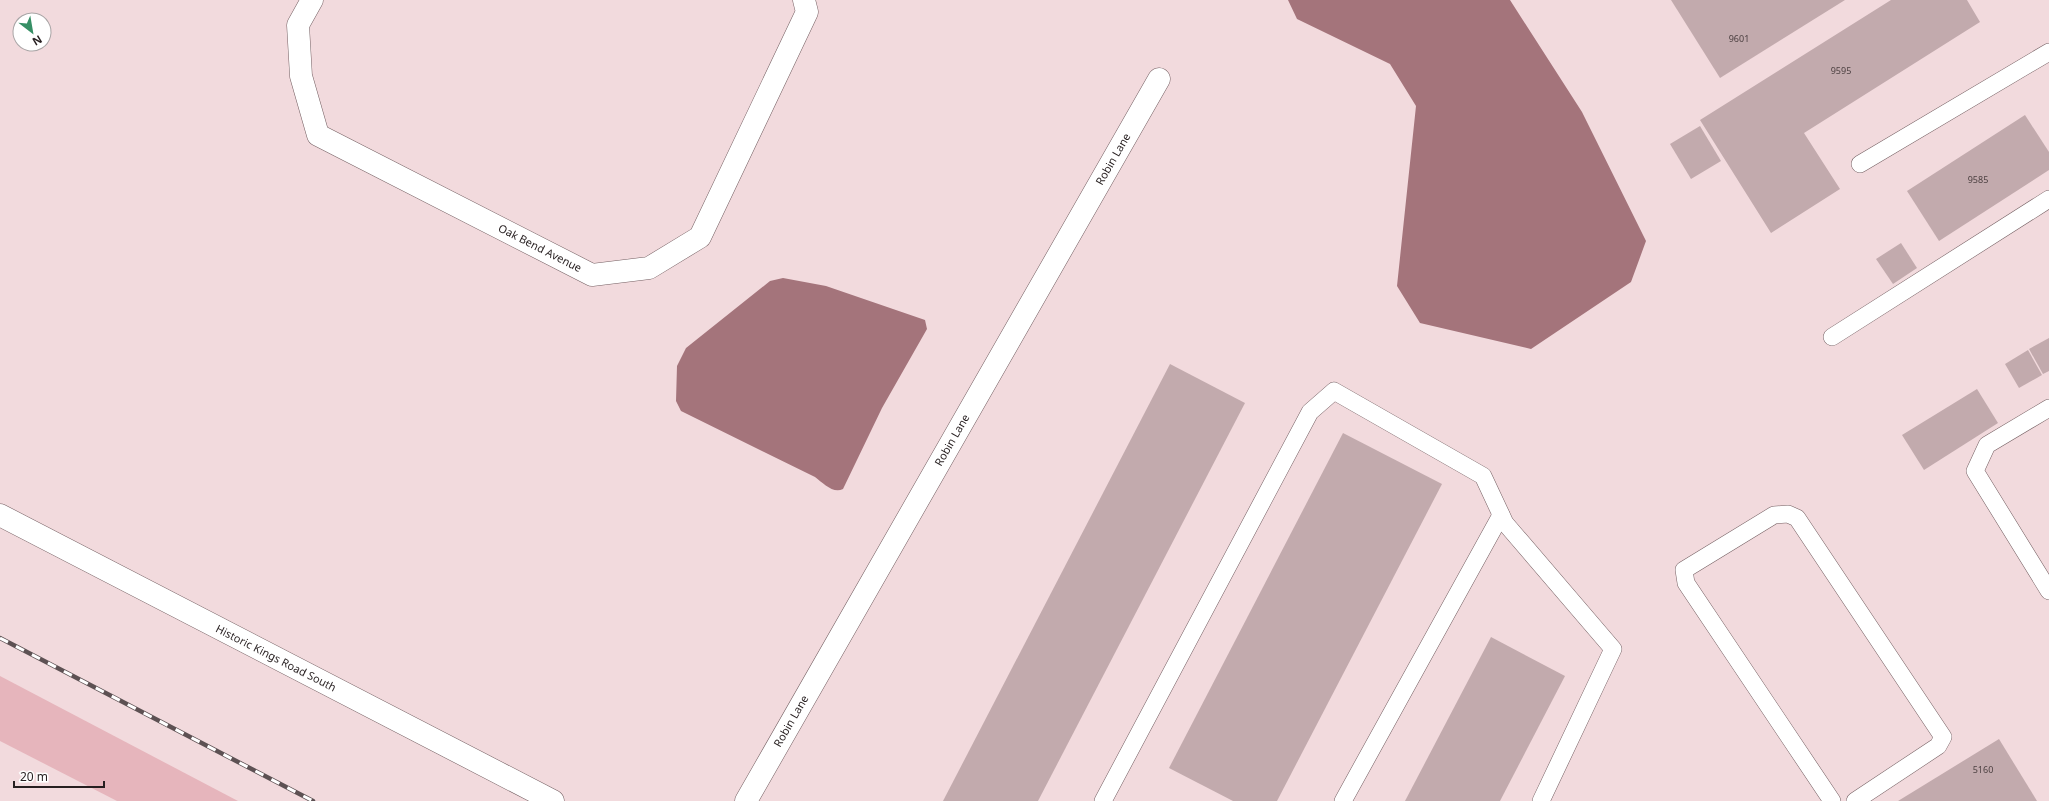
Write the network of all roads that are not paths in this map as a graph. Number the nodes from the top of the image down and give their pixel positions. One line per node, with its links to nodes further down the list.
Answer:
1 (312, 0): 2 (street, Oak Bend Avenue)
2 (804, 0)
3 (2049, 52): 5 (lane)
4 (1159, 79): 13 (street, Robin Lane)
5 (1860, 164)
6 (2049, 199): 7 (lane)
7 (1832, 337)
8 (2049, 408): 11 (lane)
9 (0, 515): 12 (street, Historic Kings Road South)
10 (1501, 515): 14 (lane); 15 (lane); 16 (lane)
11 (2049, 591)
12 (553, 801)
13 (746, 801)
14 (1103, 801)
15 (1343, 801)
16 (1541, 801)
17 (1832, 801): 18 (lane)
18 (1855, 801)

